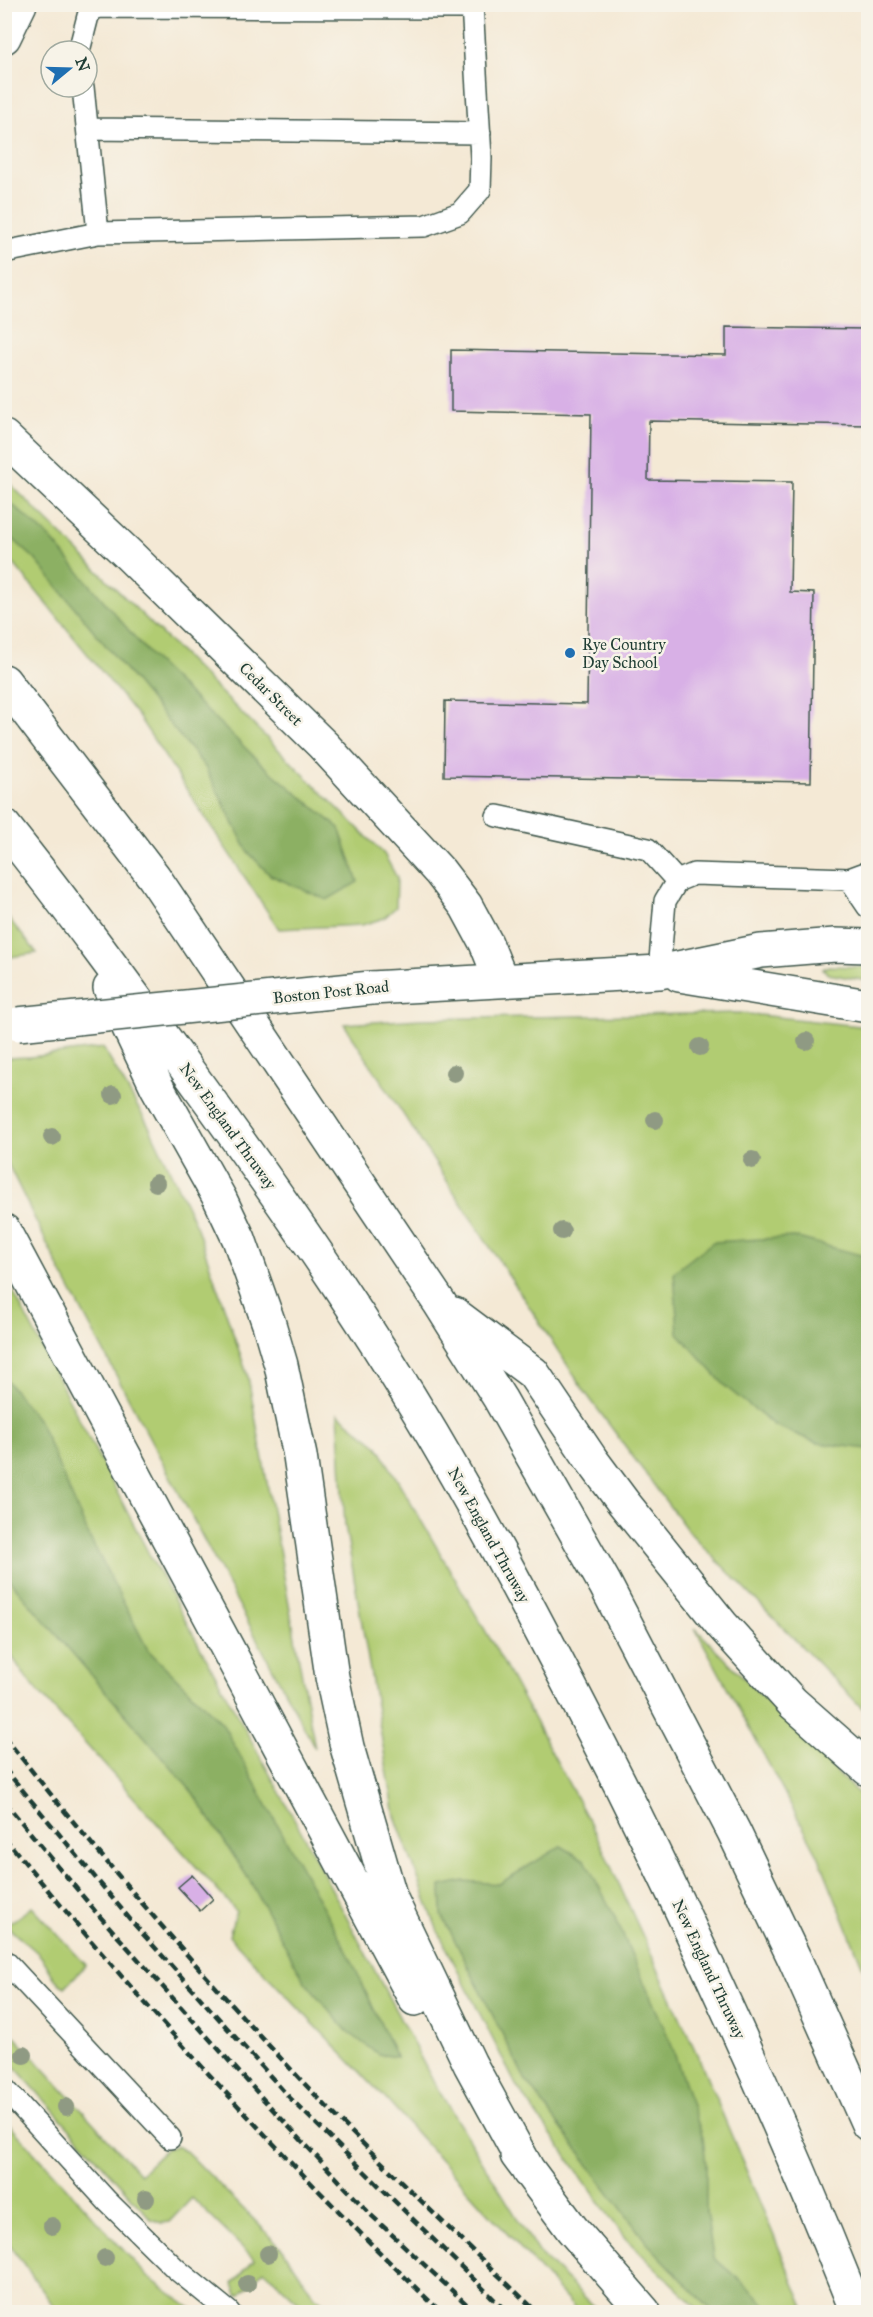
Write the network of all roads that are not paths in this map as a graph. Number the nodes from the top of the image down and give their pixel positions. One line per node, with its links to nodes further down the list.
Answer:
1 (20, 4): 4 (main road)
2 (96, 6): 3 (lane); 5 (lane)
3 (472, 6): 8 (lane)
4 (4, 36)
5 (82, 39)
6 (84, 99): 7 (lane)
7 (88, 129): 8 (lane); 9 (lane)
8 (480, 133): 9 (lane)
9 (98, 233): 10 (lane)
10 (4, 252)
11 (4, 437): 21 (main road, Cedar Street)
12 (4, 681): 25 (main road)
13 (498, 816): 16 (lane)
14 (4, 826): 18 (main road, New England Thruway)
15 (859, 875): 16 (lane); 17 (lane)
16 (677, 881): 20 (lane)
17 (868, 907)
18 (78, 918): 31 (main road); 34 (main road, New England Thruway)
19 (868, 946): 20 (main road, Boston Post Road)
20 (659, 972): 21 (main road, Boston Post Road); 22 (main road, Boston Post Road)
21 (501, 980): 23 (main road, Boston Post Road, bridge)
22 (868, 1006)
23 (11, 1025)
24 (4, 1231): 31 (main road)
25 (439, 1302): 26 (main road); 29 (main road)
26 (868, 1769)
27 (4, 1959): 30 (lane)
28 (4, 2088): 32 (lane)
29 (868, 2124)
30 (170, 2138)
31 (529, 2172): 33 (main road)
32 (229, 2313)
33 (644, 2313)
34 (857, 2313)

